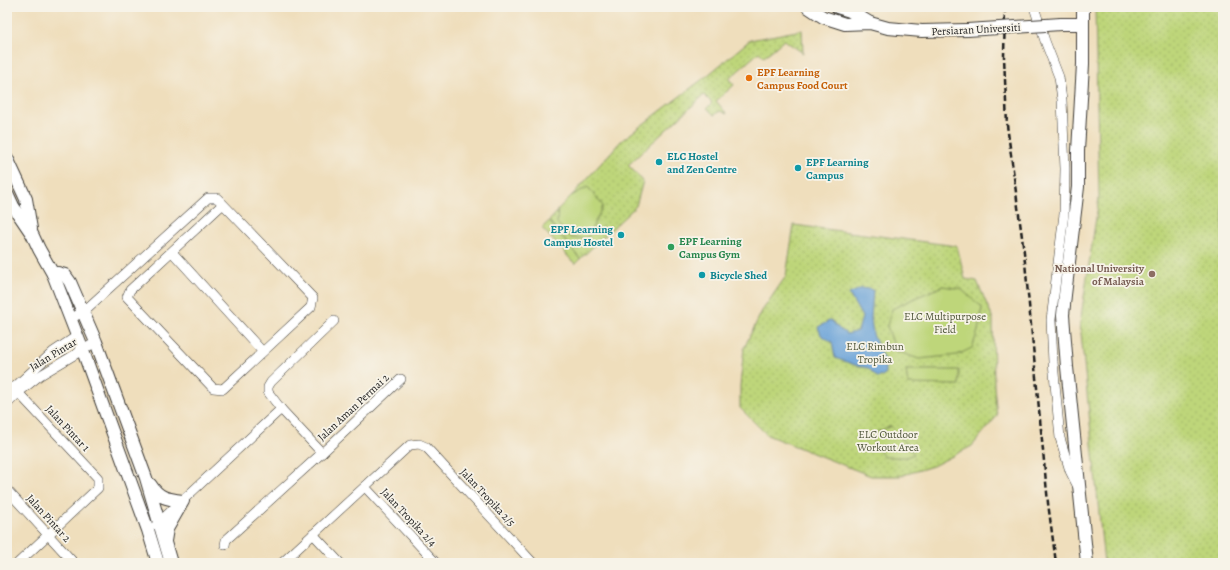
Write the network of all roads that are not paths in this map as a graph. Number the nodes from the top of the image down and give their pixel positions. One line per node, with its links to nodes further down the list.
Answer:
1 (808, 7): 5 (street, Persiaran Universiti)
2 (838, 7): 5 (street, Persiaran Universiti)
3 (1034, 7): 28 (street)
4 (1083, 7): 6 (street)
5 (870, 23): 6 (street, Persiaran Universiti, bridge)
6 (1083, 24): 28 (street)
7 (7, 158): 10 (street)
8 (7, 193): 10 (street)
9 (223, 204): 11 (street); 13 (street); 19 (street)
10 (32, 234): 12 (street)
11 (172, 252): 19 (street); 19 (street)
12 (52, 274): 13 (street); 14 (street)
13 (83, 312): 14 (street); 17 (street)
14 (70, 319): 16 (street)
15 (334, 321): 23 (street)
16 (77, 336): 18 (street); 21 (street, Jalan Pintar)
17 (96, 342): 18 (street, Jalan Pintar); 25 (street)
18 (83, 351): 21 (street, Jalan Pintar); 31 (street)
19 (262, 352)
20 (401, 379): 24 (street, Jalan Aman Permai 2)
21 (13, 391): 22 (street, Jalan Pintar); 33 (street, Jalan Pintar 1)
22 (7, 404)
23 (281, 409): 24 (street); 29 (street)
24 (319, 455): 35 (street, Jalan Aman Permai 2)
25 (146, 478): 29 (street); 30 (street)
26 (365, 487): 32 (street); 42 (street, Jalan Tropika 2/4); 43 (street, Jalan Tropika 2/5)
27 (7, 490): 33 (street, Jalan Pintar 2)
28 (1080, 491): 44 (street)
29 (183, 501): 30 (street); 34 (street)
30 (159, 524): 31 (street); 34 (street)
31 (148, 530): 38 (street)
32 (313, 534): 40 (street); 41 (street)
33 (48, 535): 36 (street); 37 (street, Jalan Pintar 2)
34 (164, 542): 39 (street)
35 (225, 546)
36 (18, 563)
37 (74, 563)
38 (158, 563)
39 (171, 563)
40 (282, 563)
41 (340, 563)
42 (436, 563)
43 (533, 563)
44 (1087, 563)

